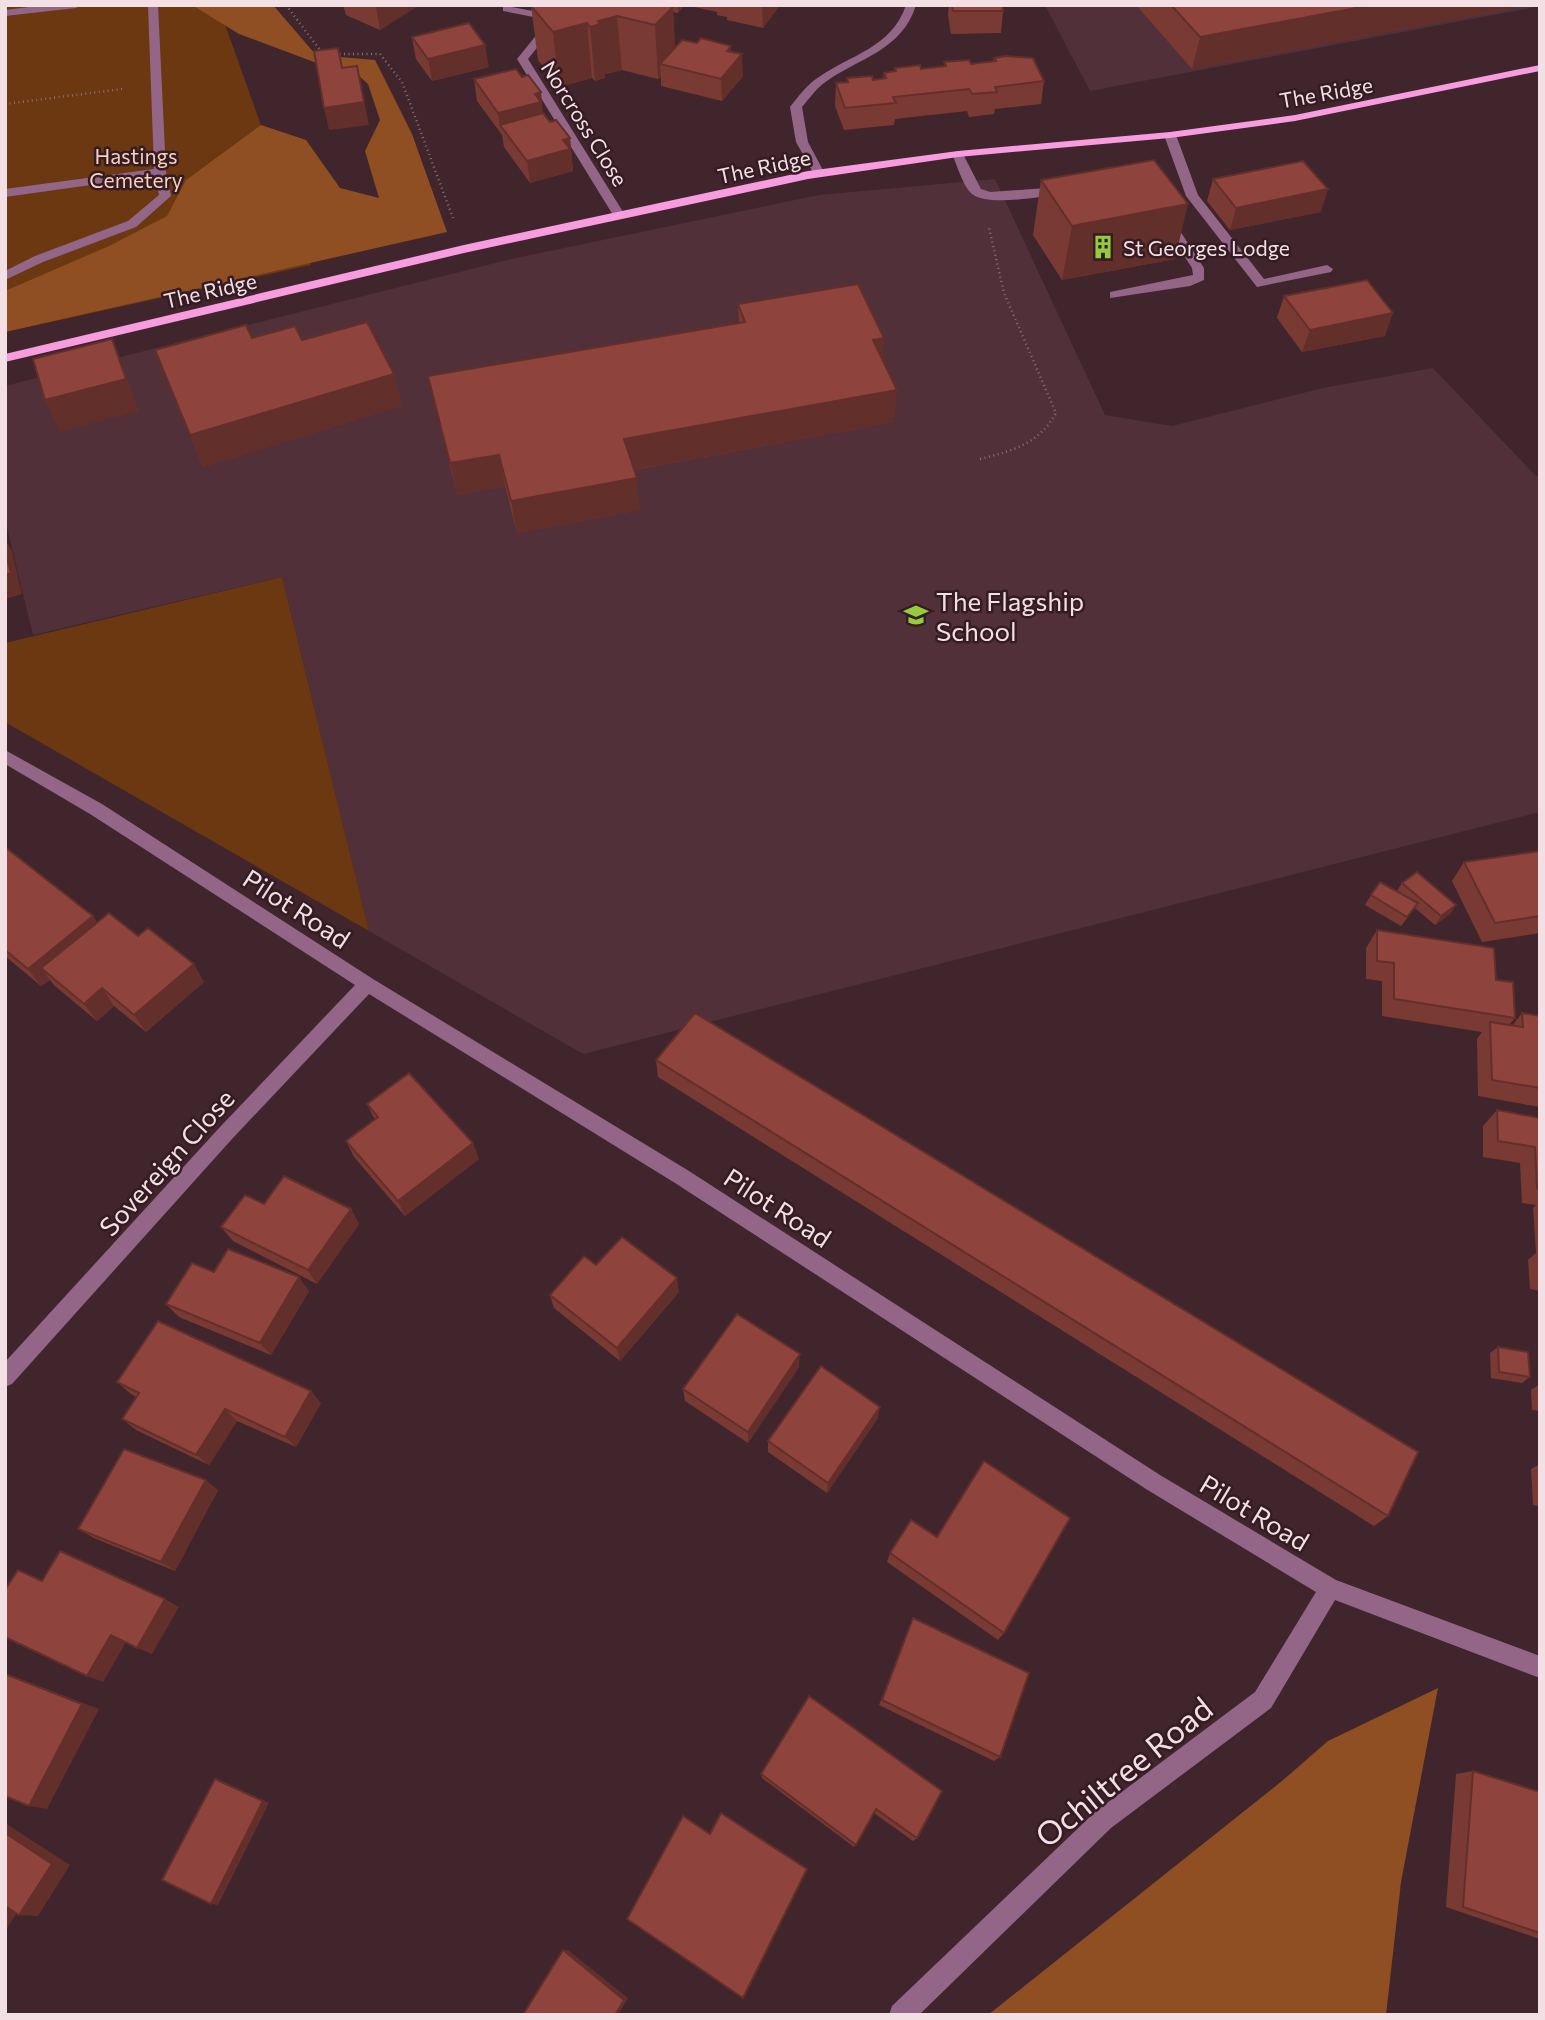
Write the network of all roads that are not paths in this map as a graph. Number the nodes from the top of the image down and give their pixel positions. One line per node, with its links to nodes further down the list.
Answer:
1 (76, 5): 5 (street)
2 (153, 5): 11 (street)
3 (911, 5): 12 (street)
4 (507, 9): 6 (street, Norcross Close)
5 (5, 13)
6 (555, 19): 7 (street, Norcross Close); 16 (street, Norcross Close)
7 (568, 22)
8 (1540, 68): 9 (main road, The Ridge)
9 (1170, 135): 10 (main road, The Ridge); 17 (street)
10 (958, 154): 12 (main road, The Ridge); 13 (street)
11 (160, 172): 14 (street); 18 (street)
12 (819, 174): 16 (main road, The Ridge)
13 (1069, 190)
14 (5, 193)
15 (1162, 212): 19 (street)
16 (619, 215): 20 (main road, The Ridge)
17 (1328, 269)
18 (5, 276)
19 (1114, 295)
20 (5, 358)
21 (5, 756): 22 (street, Pilot Road)
22 (367, 984): 23 (street, Sovereign Close); 24 (street, Pilot Road)
23 (5, 1377)
24 (1330, 1588): 25 (street, Pilot Road); 26 (street, Ochiltree Road)
25 (1540, 1667)
26 (901, 2015)

